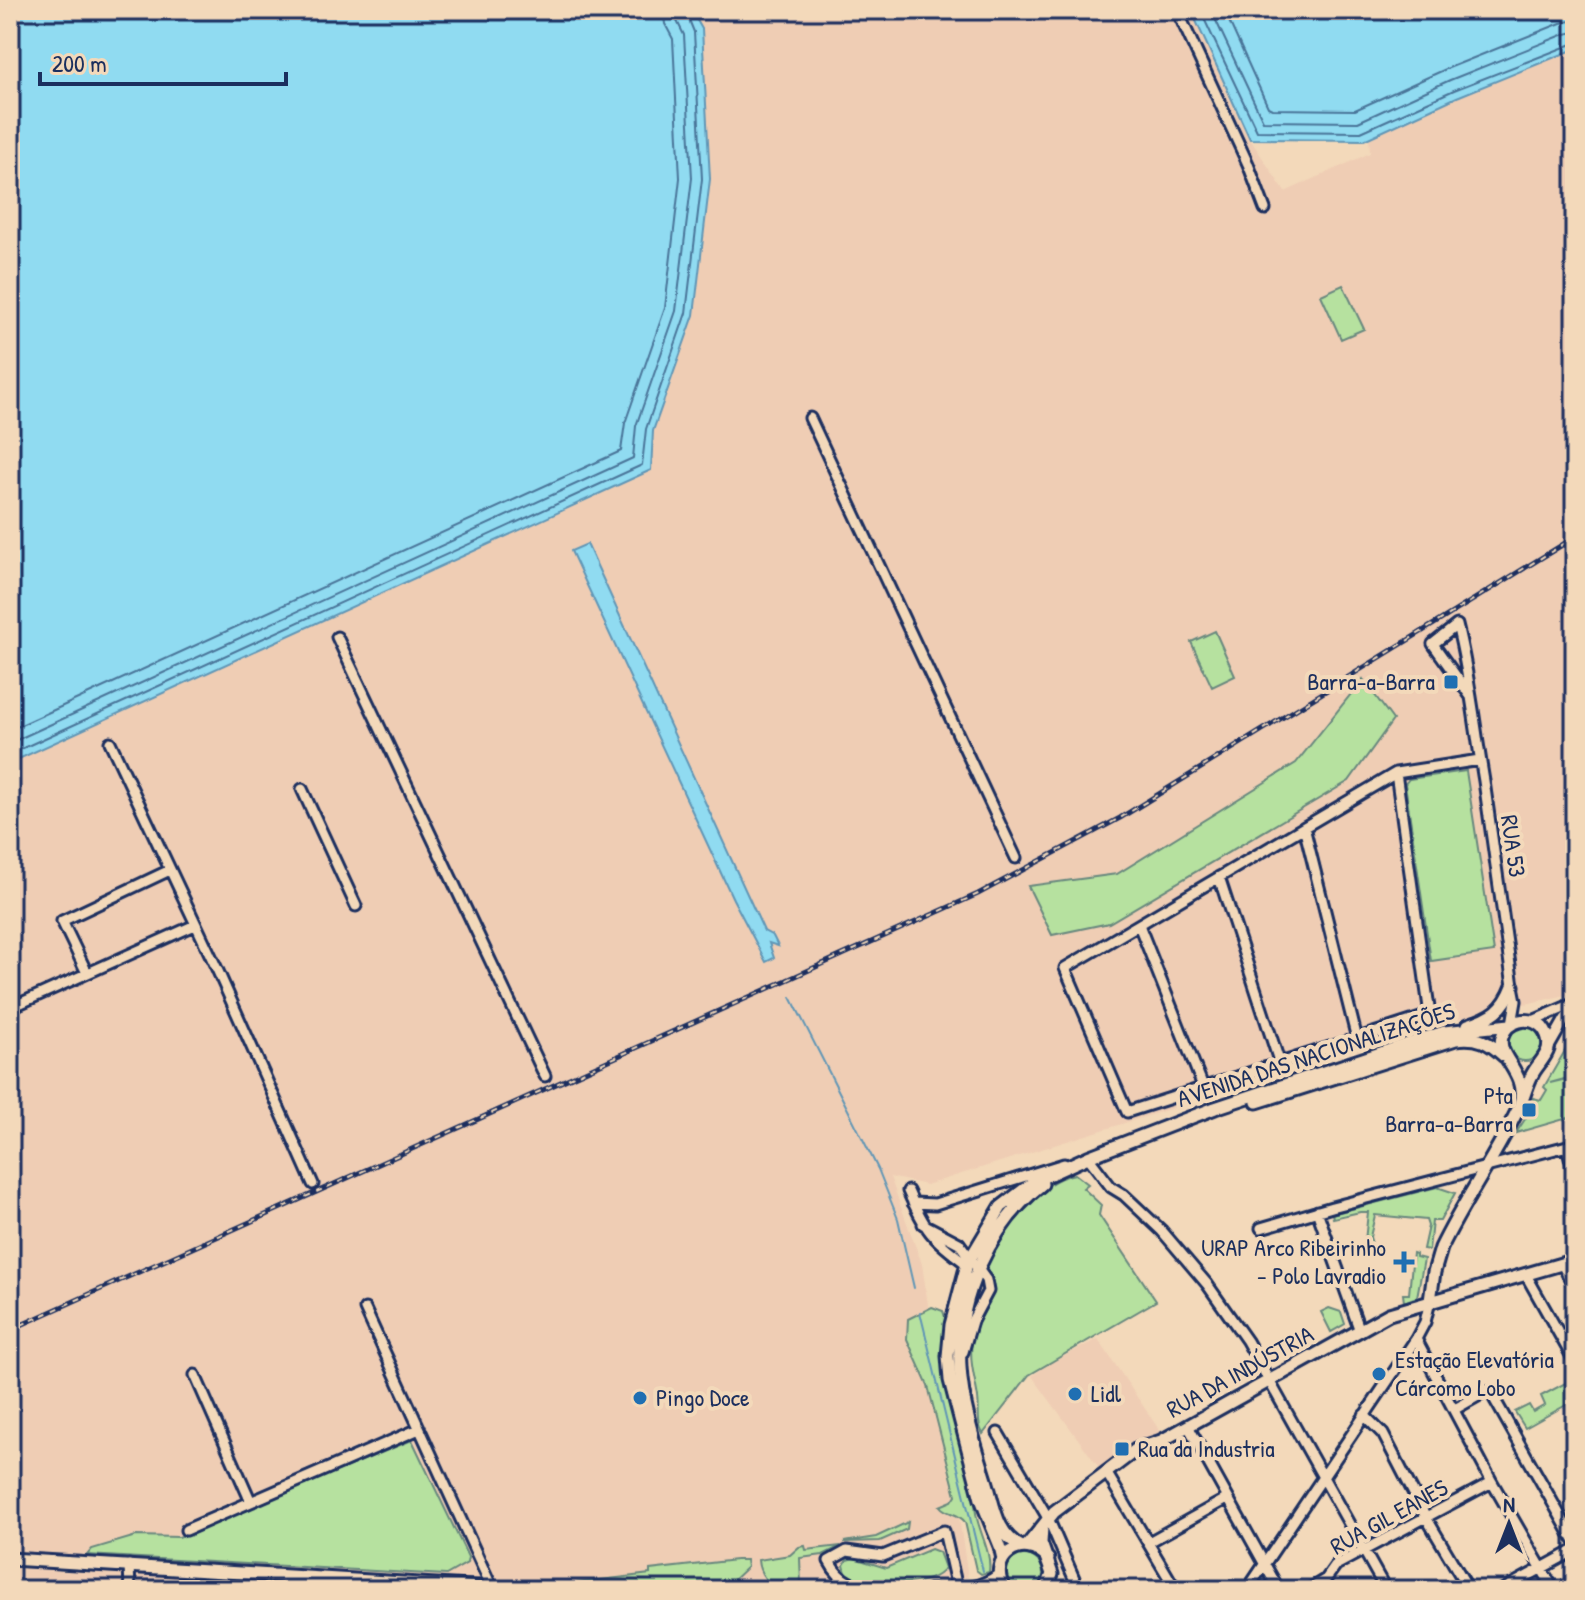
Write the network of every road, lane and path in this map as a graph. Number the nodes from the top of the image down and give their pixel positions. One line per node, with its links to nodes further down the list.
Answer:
1 (1177, 10): 2 (street)
2 (1265, 209)
3 (810, 418): 11 (street)
4 (337, 637): 30 (street)
5 (1471, 697): 5 (street, RUA 53); 7 (street, RUA 53)
6 (110, 742): 12 (street)
7 (1480, 760): 8 (street); 18 (street, RUA 53)
8 (1396, 773): 10 (street); 25 (street)
9 (302, 789): 14 (street)
10 (1304, 827): 13 (street); 25 (street)
11 (1016, 858)
12 (170, 870): 15 (street); 17 (street)
13 (1219, 877): 16 (street); 29 (street)
14 (356, 906)
15 (195, 925): 17 (street); 38 (street)
16 (1139, 925): 31 (street); 31 (street)
17 (87, 973): 21 (street)
18 (1513, 986): 19 (street, RUA 53); 24 (street)
19 (1516, 1001): 22 (street, RUA 53); 23 (street, RUA 53)
20 (1575, 1006): 22 (street); 26 (street)
21 (10, 1008)
22 (1533, 1021): 23 (street); 26 (street)
23 (1511, 1024): 24 (street, AVENIDA DAS NACIONALIZAÇÕES); 27 (street)
24 (1453, 1030): 33 (street, AVENIDA DAS NACIONALIZAÇÕES)
25 (1357, 1039): 29 (street)
26 (1548, 1050): 28 (street)
27 (1508, 1060): 28 (street); 32 (street); 33 (street, AVENIDA DAS NACIONALIZAÇÕES)
28 (1539, 1062): 32 (street)
29 (1280, 1064): 31 (street)
30 (545, 1076)
31 (1204, 1089)
32 (1520, 1104): 36 (street)
33 (1138, 1137): 35 (street, AVENIDA DAS NACIONALIZAÇÕES)
34 (1571, 1145): 36 (street); 37 (street)
35 (1088, 1157): 40 (street); 44 (street, AVENIDA DAS NACIONALIZAÇÕES); 54 (street)
36 (1485, 1167): 41 (street); 48 (street)
37 (1575, 1176)
38 (313, 1184)
39 (908, 1191): 40 (street)
40 (913, 1203): 44 (street)
41 (1317, 1211): 42 (street); 50 (street)
42 (1261, 1228)
43 (1575, 1260): 45 (street, RUA DA INDÚSTRIA)
44 (972, 1263): 70 (street, AVENIDA DAS NACIONALIZAÇÕES); 74 (street, AVENIDA DAS NACIONALIZAÇÕES)
45 (1562, 1264): 46 (street, RUA DA INDÚSTRIA); 47 (street)
46 (1526, 1275): 48 (street, RUA DA INDÚSTRIA); 52 (street)
47 (1575, 1288)
48 (1430, 1301): 50 (street, RUA DA INDÚSTRIA); 51 (street)
49 (365, 1309): 58 (street)
50 (1360, 1331): 54 (street, RUA DA INDÚSTRIA)
51 (1416, 1339): 55 (street); 56 (street)
52 (1575, 1362)
53 (195, 1375): 64 (street)
54 (1269, 1381): 57 (street, RUA DA INDÚSTRIA); 61 (street)
55 (1455, 1409): 62 (street); 69 (street)
56 (1364, 1415): 61 (street); 65 (street)
57 (1188, 1426): 60 (street, RUA DA INDÚSTRIA); 63 (street)
58 (419, 1429): 64 (street); 81 (street)
59 (998, 1433): 66 (street)
60 (1106, 1472): 66 (street, RUA DA INDÚSTRIA); 68 (street)
61 (1323, 1478): 72 (street); 76 (street)
62 (1492, 1482): 65 (street, RUA GIL EANES); 78 (street)
63 (1228, 1498): 68 (street); 76 (street)
64 (251, 1502): 67 (street)
65 (1427, 1519): 72 (street, RUA GIL EANES); 94 (street)
66 (1045, 1522): 70 (street, RUA DA INDÚSTRIA); 75 (street); 88 (street)
67 (186, 1530)
68 (1149, 1542): 89 (street)
69 (1575, 1542)
70 (1024, 1547): 74 (street); 75 (street, AVENIDA DAS NACIONALIZAÇÕES)
71 (1575, 1550): 78 (street)
72 (1365, 1551): 92 (street, RUA GIL EANES); 93 (street)
73 (10, 1559): 77 (street)
74 (1003, 1559): 79 (street)
75 (1048, 1559): 87 (street)
76 (1264, 1563): 90 (street); 91 (street)
77 (129, 1565): 81 (street); 82 (street)
78 (1542, 1568): 95 (street); 96 (street)
79 (999, 1574): 80 (street); 86 (street)
80 (957, 1588): 84 (street); 85 (street)
81 (492, 1589): 83 (street)
82 (130, 1590)
83 (517, 1590)
84 (887, 1590)
85 (929, 1590)
86 (1005, 1590)
87 (1046, 1590)
88 (1079, 1590)
89 (1176, 1590)
90 (1247, 1590)
91 (1279, 1590)
92 (1308, 1590)
93 (1386, 1590)
94 (1469, 1590)
95 (1502, 1590)
96 (1554, 1590)

